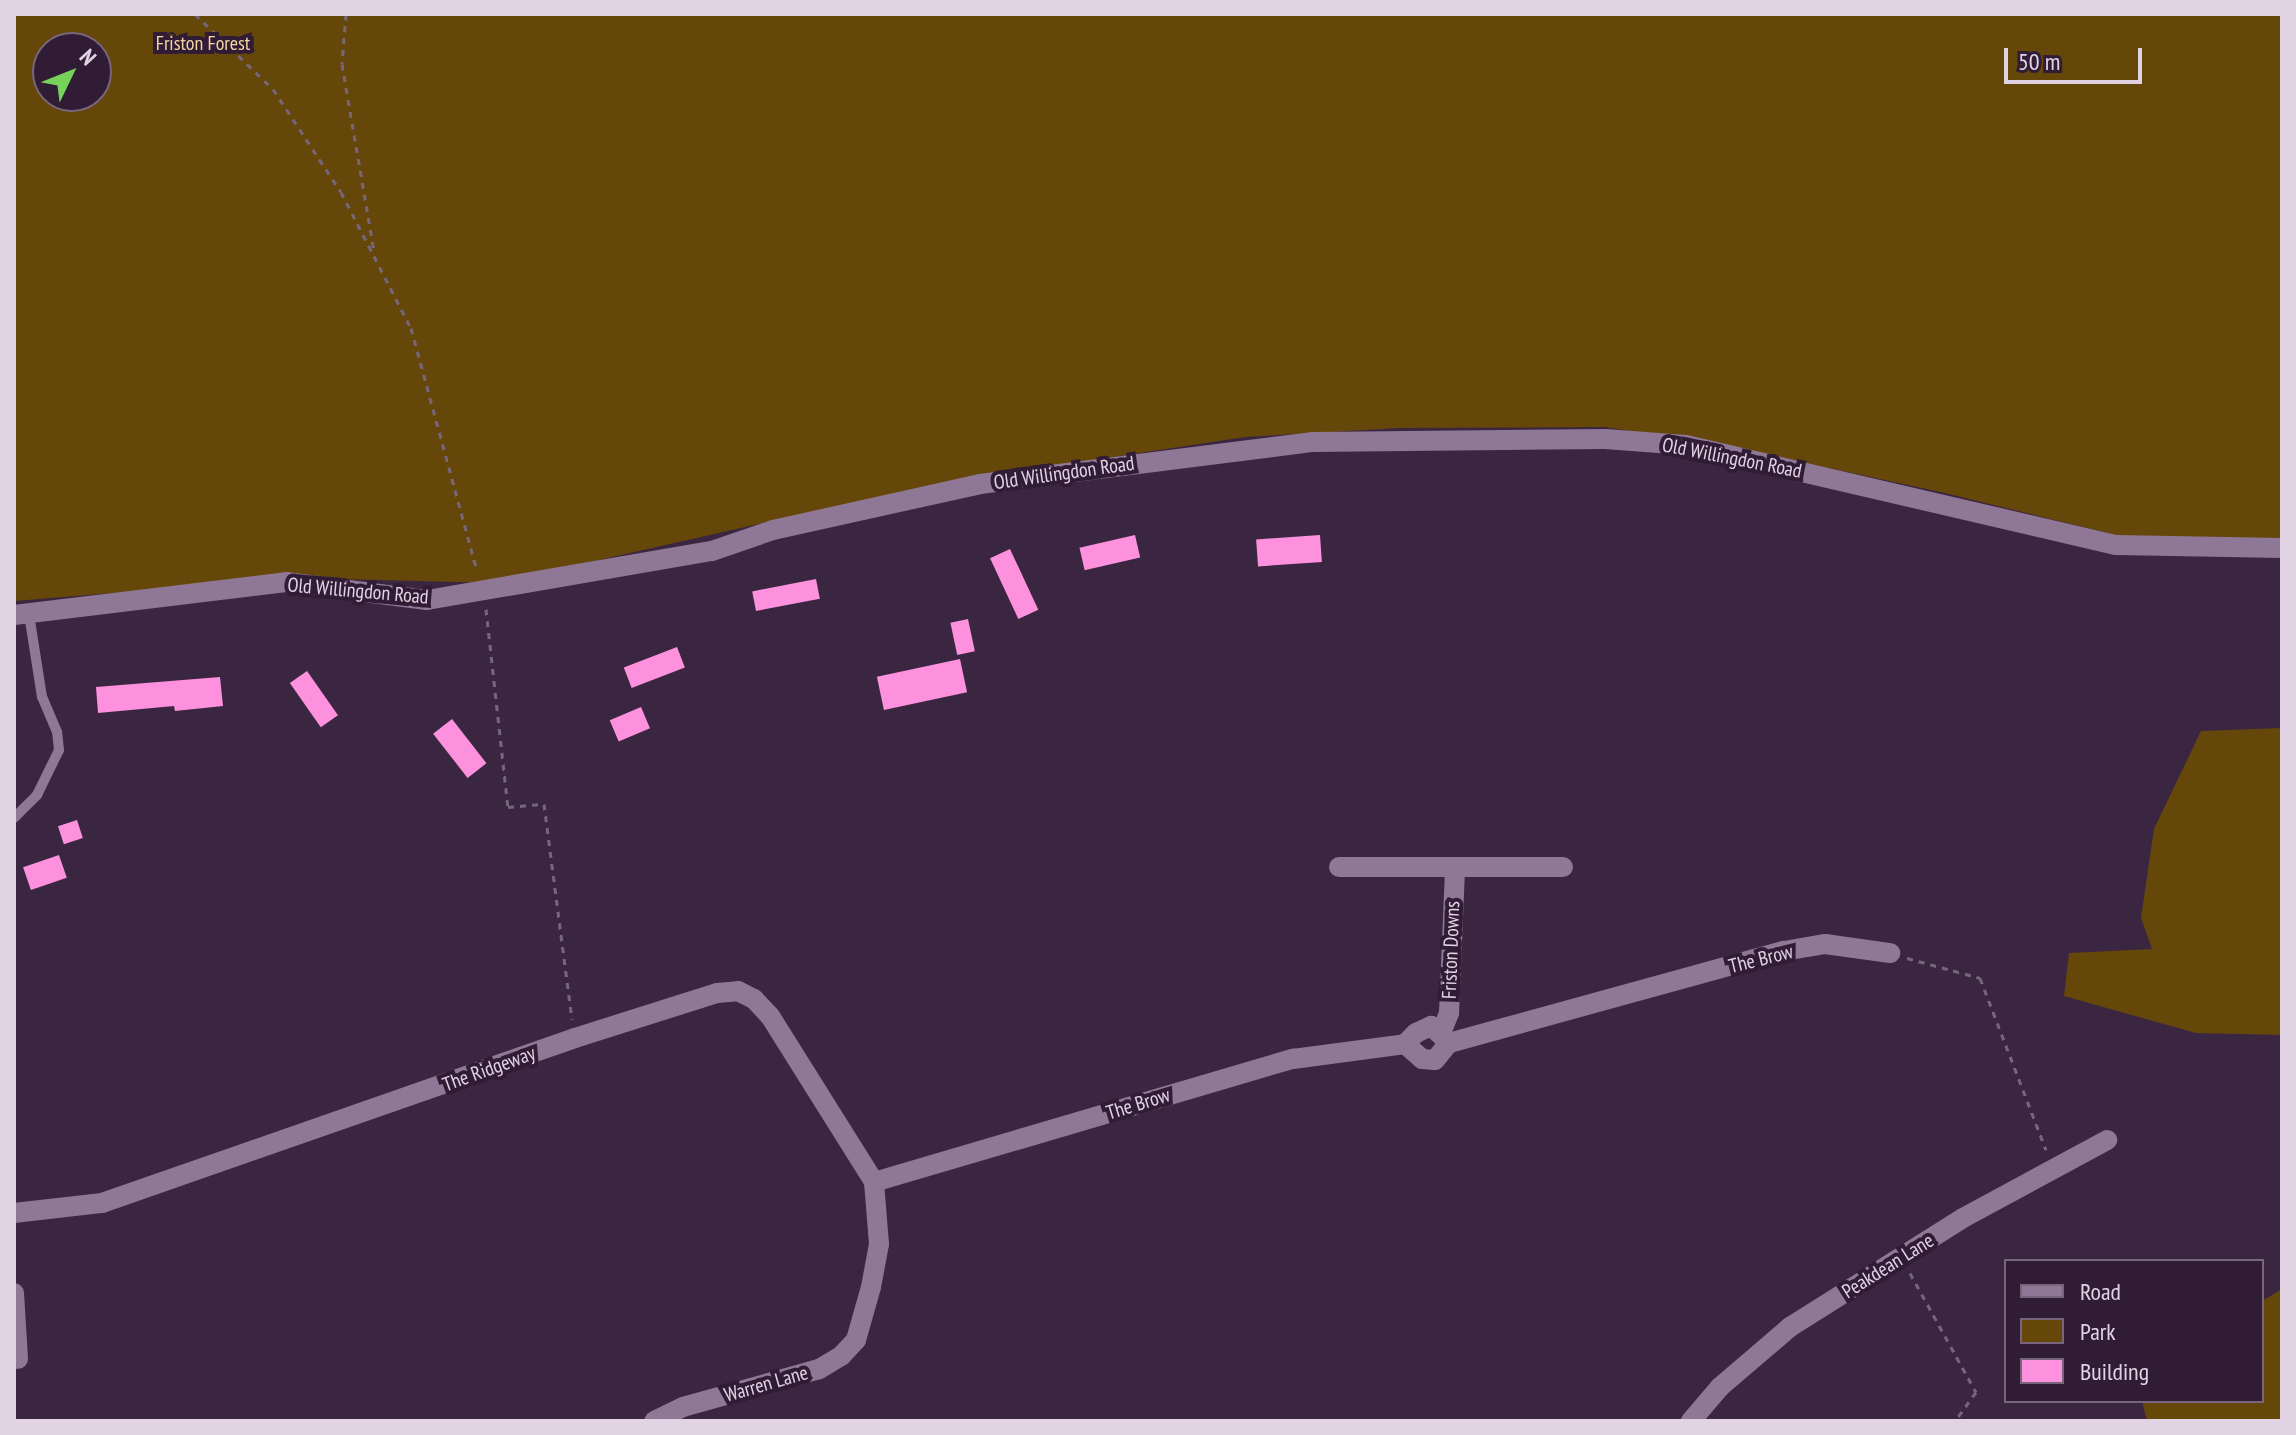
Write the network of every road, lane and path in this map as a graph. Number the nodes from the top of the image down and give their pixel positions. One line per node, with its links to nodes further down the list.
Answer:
1 (195, 14): 3 (path)
2 (346, 14): 3 (path)
3 (375, 257): 5 (path)
4 (2282, 548): 5 (street, Old Willingdon Road)
5 (483, 592): 6 (street, Old Willingdon Road); 12 (path)
6 (22, 614): 7 (lane)
7 (14, 818)
8 (1339, 867): 9 (street)
9 (1455, 867): 10 (street); 13 (street, Friston Downs)
10 (1563, 867)
11 (1890, 953): 13 (street, The Brow); 15 (path)
12 (575, 1038): 16 (street, The Ridgeway); 17 (street, The Ridgeway)
13 (1445, 1038): 16 (street, The Brow)
14 (2107, 1140): 15 (street, Peakdean Lane)
15 (2054, 1168): 18 (street, Peakdean Lane)
16 (874, 1182): 21 (street, Warren Lane)
17 (14, 1213)
18 (1901, 1258): 22 (street, Peakdean Lane); 23 (path)
19 (14, 1293): 20 (street)
20 (18, 1359)
21 (654, 1421)
22 (1691, 1421)
23 (1955, 1421)

